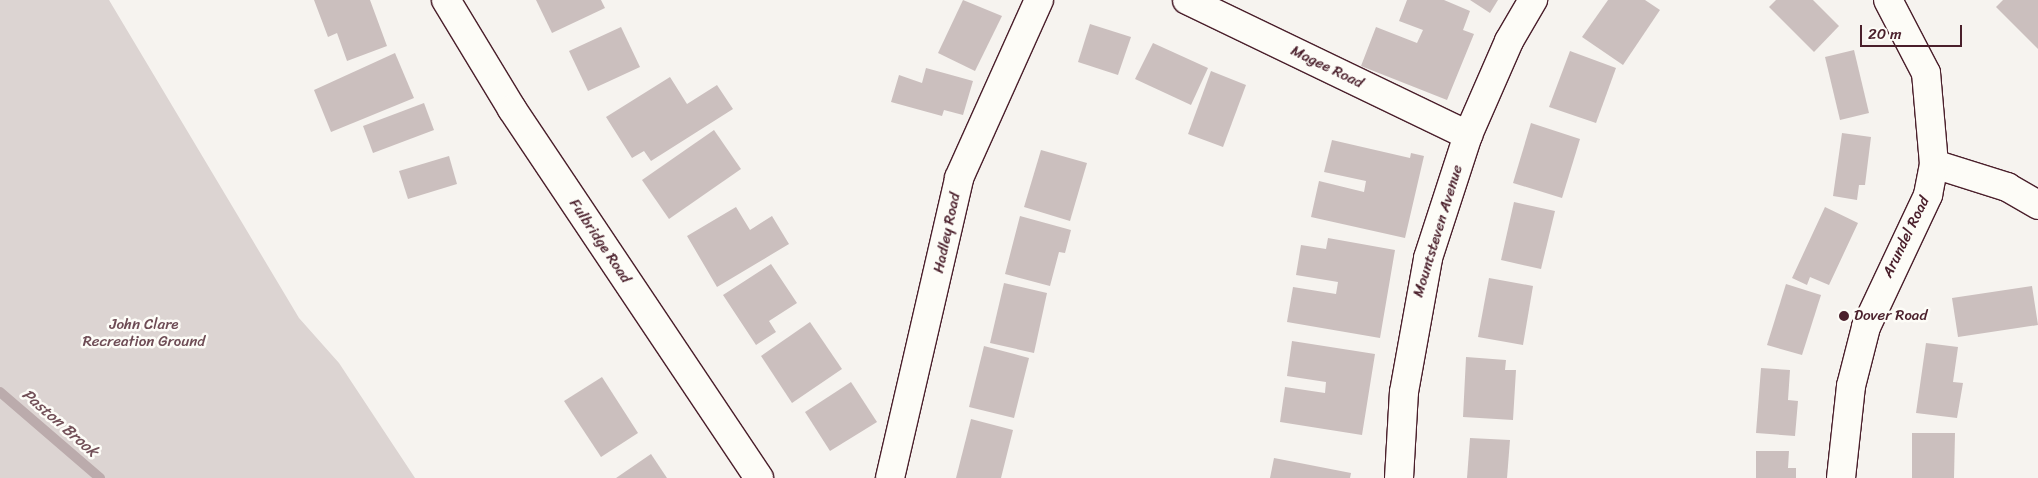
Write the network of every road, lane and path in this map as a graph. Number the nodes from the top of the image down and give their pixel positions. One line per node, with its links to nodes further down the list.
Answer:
1 (446, 0): 9 (street, Fulbridge Road)
2 (1039, 0): 10 (street, Hadley Road)
3 (1187, 0): 6 (street, Magee Road)
4 (1533, 0): 6 (street, Mountsteven Avenue)
5 (1888, 0): 7 (street, Arundel Road)
6 (1468, 135): 11 (street, Mountsteven Avenue)
7 (1934, 164): 8 (street); 12 (street, Arundel Road)
8 (2038, 205)
9 (760, 478)
10 (890, 478)
11 (1399, 478)
12 (1841, 478)

